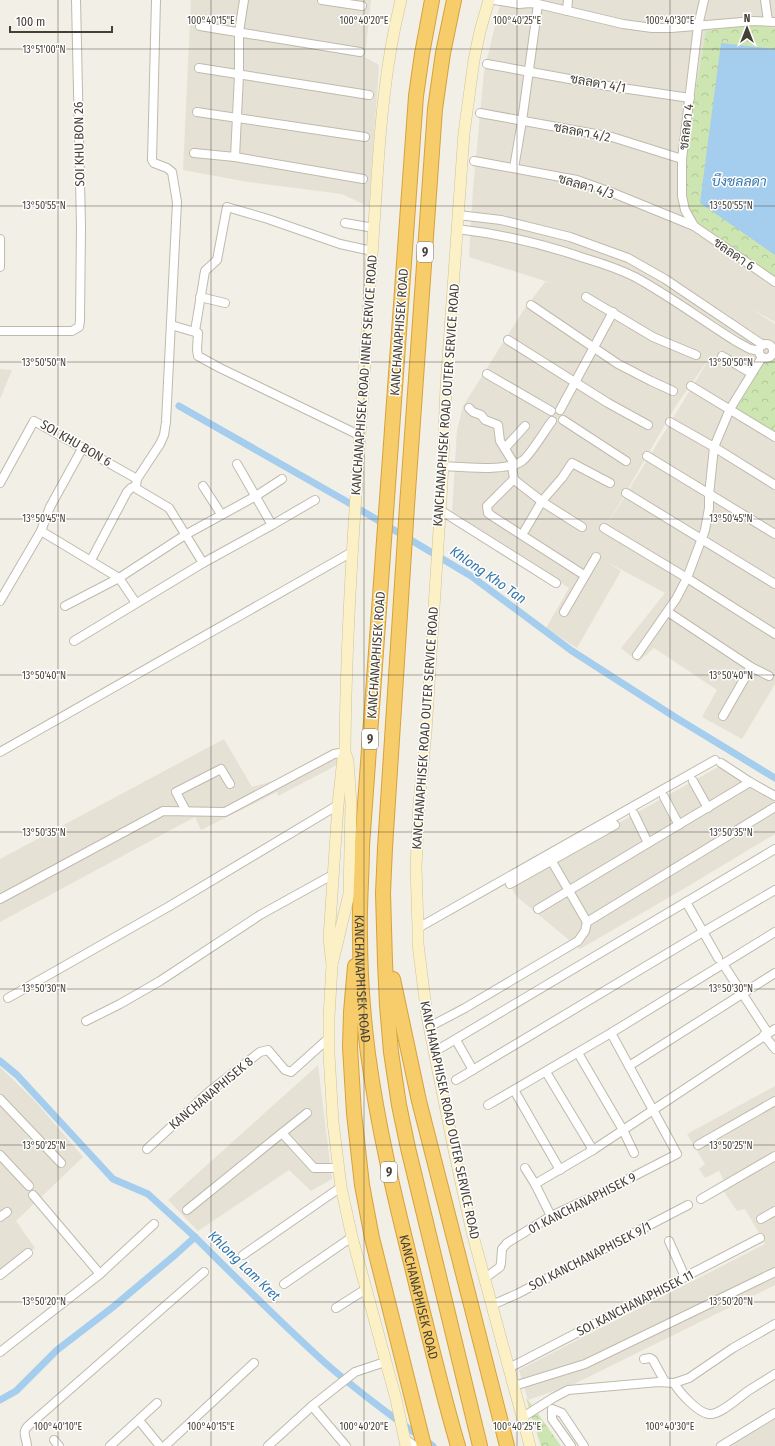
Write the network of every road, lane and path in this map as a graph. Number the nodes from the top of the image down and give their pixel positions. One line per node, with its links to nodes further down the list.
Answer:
1 (76, 0): 55 (street, SOI KHU BON 26)
2 (156, 0): 54 (street)
3 (244, 0): 19 (street)
4 (322, 0): 14 (street)
5 (401, 0): 43 (main road, KANCHANAPHISEK ROAD INNER SERVICE ROAD)
6 (432, 0): 159 (highway, KANCHANAPHISEK ROAD / 9)
7 (454, 0): 161 (highway, KANCHANAPHISEK ROAD / 9)
8 (489, 0): 39 (main road, KANCHANAPHISEK ROAD OUTER SERVICE ROAD)
9 (494, 0): 13 (street)
10 (568, 0): 15 (street)
11 (704, 0): 18 (street, ชลลดา 4)
12 (765, 0): 16 (street)
13 (531, 2): 15 (street); 23 (street)
14 (362, 6)
15 (567, 11): 18 (street)
16 (772, 22): 18 (street)
17 (200, 26): 19 (street)
18 (698, 26): 26 (street, ชลลดา 4)
19 (240, 32): 20 (street); 24 (street)
20 (360, 52)
21 (487, 64): 23 (street, ชลลดา 4/1)
22 (199, 68): 24 (street)
23 (530, 71): 26 (street, ชลลดา 4/1); 30 (street)
24 (239, 74): 25 (street); 29 (street)
25 (369, 95)
26 (690, 98): 34 (street, ชลลดา 4)
27 (198, 112): 29 (street)
28 (480, 113): 30 (street, ชลลดา 4/2)
29 (238, 118): 31 (street); 33 (street)
30 (522, 120): 34 (street, ชลลดา 4/2); 36 (street)
31 (365, 136)
32 (194, 152): 33 (street)
33 (235, 157): 37 (street)
34 (682, 159): 38 (street, ชลลดา 4)
35 (474, 161): 36 (street, ชลลดา 4/3)
36 (514, 168): 40 (street, ชลลดา 4/3)
37 (363, 179)
38 (685, 210): 40 (street); 42 (street, ชลลดา 4)
39 (458, 215): 44 (main road, KANCHANAPHISEK ROAD OUTER SERVICE ROAD); 59 (street)
40 (673, 218): 42 (street, ชลลดา 4/3)
41 (345, 223): 43 (street)
42 (694, 226): 48 (street, ชลลดา 6)
43 (374, 228): 46 (main road, KANCHANAPHISEK ROAD INNER SERVICE ROAD)
44 (457, 229): 59 (street); 85 (main road, KANCHANAPHISEK ROAD OUTER SERVICE ROAD)
45 (0, 240): 47 (street)
46 (372, 251): 49 (street); 77 (main road, KANCHANAPHISEK ROAD INNER SERVICE ROAD)
47 (0, 267)
48 (775, 282)
49 (200, 297): 51 (street); 56 (street)
50 (586, 297): 53 (street)
51 (225, 303)
52 (531, 305): 58 (street)
53 (613, 312): 58 (street); 60 (street)
54 (171, 325): 56 (street); 89 (street)
55 (0, 331)
56 (195, 331): 77 (street)
57 (508, 340): 65 (street)
58 (593, 346): 65 (street); 67 (street)
59 (761, 351): 61 (street); 61 (street); 64 (street)
60 (696, 355)
61 (773, 355)
62 (722, 356): 64 (street)
63 (487, 374): 71 (street)
64 (752, 374): 69 (street)
65 (575, 382): 70 (street); 75 (street)
66 (691, 386): 69 (street)
67 (673, 391)
68 (469, 408): 81 (street)
69 (730, 409): 78 (street); 80 (street)
70 (560, 410): 71 (street); 72 (street)
71 (551, 411): 73 (street)
72 (563, 420): 73 (street); 83 (street)
73 (552, 421): 86 (street)
74 (670, 422): 80 (street)
75 (648, 425)
76 (525, 426): 81 (street)
77 (361, 436): 109 (main road, KANCHANAPHISEK ROAD INNER SERVICE ROAD)
78 (775, 436)
79 (83, 447): 89 (street, SOI KHU BON 6); 90 (street, SOI KHU BON 6); 105 (street)
80 (714, 447): 92 (street); 95 (street)
81 (505, 448): 86 (street)
82 (647, 456): 95 (street)
83 (626, 461)
84 (237, 464): 96 (street)
85 (442, 466): 86 (street); 99 (main road, KANCHANAPHISEK ROAD OUTER SERVICE ROAD)
86 (513, 466): 88 (street)
87 (282, 479): 96 (street)
88 (514, 479): 98 (street); 113 (street)
89 (136, 482): 107 (street, SOI KHU BON 6); 111 (street)
90 (0, 483)
91 (610, 483): 98 (street)
92 (775, 485)
93 (203, 486): 100 (street)
94 (626, 493): 108 (street)
95 (708, 494): 106 (street); 108 (street)
96 (256, 496): 100 (street); 101 (street)
97 (315, 500): 101 (street)
98 (542, 501): 102 (street); 104 (street)
99 (440, 510): 116 (street); 156 (main road, KANCHANAPHISEK ROAD OUTER SERVICE ROAD)
100 (221, 514): 107 (street)
101 (272, 525): 112 (street)
102 (582, 527)
103 (604, 528): 115 (street)
104 (525, 530)
105 (41, 531): 111 (street); 118 (street)
106 (775, 534)
107 (185, 535): 112 (street, SOI KHU BON 6); 114 (street)
108 (702, 539): 115 (street); 117 (street)
109 (352, 552): 129 (street); 130 (main road, KANCHANAPHISEK ROAD INNER SERVICE ROAD)
110 (596, 556): 113 (street)
111 (91, 560): 114 (street)
112 (203, 563): 119 (street)
113 (584, 575): 121 (street)
114 (119, 578): 119 (street); 120 (street)
115 (688, 578): 122 (street); 123 (street)
116 (556, 582)
117 (775, 584)
118 (0, 601)
119 (136, 603): 124 (street)
120 (65, 606)
121 (564, 612)
122 (668, 612): 125 (street); 126 (street)
123 (775, 634)
124 (74, 641)
125 (637, 655)
126 (751, 667): 127 (street); 128 (street)
127 (769, 676)
128 (722, 716)
129 (0, 752)
130 (345, 752): 136 (main road, KANCHANAPHISEK ROAD INNER SERVICE ROAD); 139 (street); 151 (main road, KANCHANAPHISEK ROAD INNER SERVICE ROAD)
131 (693, 781): 138 (street)
132 (750, 782): 134 (street); 138 (street); 156 (street)
133 (230, 784): 139 (street)
134 (775, 796)
135 (664, 797): 142 (street)
136 (338, 805): 146 (main road, KANCHANAPHISEK ROAD INNER SERVICE ROAD); 165 (street)
137 (775, 807): 155 (street)
138 (708, 808): 142 (street)
139 (186, 812): 152 (street)
140 (634, 814): 143 (street)
141 (615, 825): 145 (street)
142 (679, 825): 143 (street)
143 (648, 843): 150 (street)
144 (775, 849): 153 (street)
145 (551, 860): 147 (street); 150 (street)
146 (334, 874): 149 (main road, KANCHANAPHISEK ROAD INNER SERVICE ROAD); 166 (street)
147 (510, 884)
148 (775, 890): 157 (street)
149 (332, 891): 151 (main road); 162 (main road, KANCHANAPHISEK ROAD INNER SERVICE ROAD)
150 (569, 891): 154 (street); 155 (street)
151 (350, 894): 162 (main road, KANCHANAPHISEK ROAD INNER SERVICE ROAD)
152 (0, 900)
153 (686, 902): 157 (street); 171 (street)
154 (538, 909)
155 (587, 922): 167 (street)
156 (418, 928): 167 (main road, KANCHANAPHISEK ROAD OUTER SERVICE ROAD)
157 (703, 932): 160 (street); 176 (street)
158 (775, 932): 160 (street)
159 (360, 934): 250 (highway); 251 (highway, KANCHANAPHISEK ROAD / 9)
160 (720, 961): 164 (street); 169 (street)
161 (385, 962): 252 (highway, KANCHANAPHISEK ROAD / 9); 253 (highway)
162 (332, 965): 170 (main road, KANCHANAPHISEK ROAD INNER SERVICE ROAD)
163 (775, 973): 164 (street)
164 (743, 994): 168 (street); 175 (street)
165 (8, 998)
166 (86, 1021)
167 (429, 1027): 173 (main road, KANCHANAPHISEK ROAD OUTER SERVICE ROAD)
168 (769, 1032): 172 (street); 183 (street)
169 (611, 1033): 174 (street); 175 (street)
170 (330, 1037): 188 (street, KANCHANAPHISEK 8); 194 (main road, KANCHANAPHISEK ROAD INNER SERVICE ROAD)
171 (456, 1040): 173 (street); 176 (street)
172 (775, 1049)
173 (434, 1052): 218 (main road, KANCHANAPHISEK ROAD OUTER SERVICE ROAD)
174 (578, 1053): 177 (street); 185 (street)
175 (629, 1066): 183 (street)
176 (473, 1070): 178 (street)
177 (546, 1072): 179 (street); 189 (street)
178 (456, 1080)
179 (514, 1090): 182 (street); 196 (street)
180 (0, 1100): 193 (street)
181 (775, 1101): 187 (street)
182 (488, 1105)
183 (653, 1110): 185 (street); 205 (street, 01 KANCHANAPHISEK 9)
184 (307, 1112): 186 (street)
185 (623, 1130): 189 (street); 190 (street)
186 (282, 1133): 194 (street); 203 (street)
187 (698, 1145)
188 (147, 1149)
189 (593, 1150): 196 (street)
190 (634, 1153)
191 (0, 1155): 198 (street)
192 (775, 1156): 201 (street)
193 (61, 1164)
194 (338, 1168): 199 (main road, KANCHANAPHISEK ROAD INNER SERVICE ROAD)
195 (525, 1168): 197 (street)
196 (560, 1170): 197 (street)
197 (535, 1184): 205 (street)
198 (29, 1186)
199 (341, 1187): 208 (main road, KANCHANAPHISEK ROAD INNER SERVICE ROAD); 212 (street)
200 (33, 1195): 215 (street)
201 (701, 1199)
202 (688, 1205): 221 (street, SOI KANCHANAPHISEK 9/1)
203 (187, 1210)
204 (775, 1211): 206 (street)
205 (551, 1216): 218 (street, 01 KANCHANAPHISEK 9)
206 (761, 1219)
207 (154, 1224): 215 (street)
208 (352, 1237): 219 (street); 220 (main road, KANCHANAPHISEK ROAD INNER SERVICE ROAD)
209 (760, 1238): 217 (street, SOI KANCHANAPHISEK 11)
210 (669, 1241): 217 (street)
211 (28, 1253): 216 (street)
212 (243, 1255)
213 (204, 1272): 244 (street)
214 (775, 1272): 232 (street)
215 (100, 1274): 224 (street)
216 (0, 1276)
217 (684, 1277): 228 (street, SOI KANCHANAPHISEK 11)
218 (485, 1278): 221 (main road, KANCHANAPHISEK ROAD OUTER SERVICE ROAD)
219 (284, 1284)
220 (366, 1289): 222 (street); 226 (main road, KANCHANAPHISEK ROAD INNER SERVICE ROAD)
221 (492, 1305): 228 (main road, KANCHANAPHISEK ROAD OUTER SERVICE ROAD)
222 (336, 1308)
223 (775, 1324): 231 (street)
224 (0, 1352)
225 (644, 1359): 230 (street)
226 (385, 1362): 235 (street); 242 (main road, KANCHANAPHISEK ROAD INNER SERVICE ROAD)
227 (254, 1363): 247 (street)
228 (509, 1368): 232 (main road, KANCHANAPHISEK ROAD OUTER SERVICE ROAD)
229 (775, 1374): 231 (street)
230 (665, 1382): 231 (street); 233 (street)
231 (674, 1383)
232 (514, 1386): 238 (main road, KANCHANAPHISEK ROAD OUTER SERVICE ROAD)
233 (547, 1402): 236 (street); 238 (street)
234 (157, 1403): 245 (street)
235 (312, 1406): 243 (street); 248 (street)
236 (552, 1409): 240 (street); 241 (street)
237 (775, 1413): 257 (street)
238 (523, 1417): 254 (main road, KANCHANAPHISEK ROAD OUTER SERVICE ROAD)
239 (142, 1424): 246 (street)
240 (573, 1429): 241 (street); 256 (street)
241 (564, 1436): 255 (street)
242 (405, 1443): 249 (street)
243 (346, 1445)
244 (27, 1446)
245 (110, 1446)
246 (160, 1446)
247 (165, 1446)
248 (268, 1446)
249 (415, 1446)
250 (424, 1446)
251 (458, 1446)
252 (480, 1446)
253 (507, 1446)
254 (530, 1446)
255 (571, 1446)
256 (584, 1446)
257 (721, 1446)

